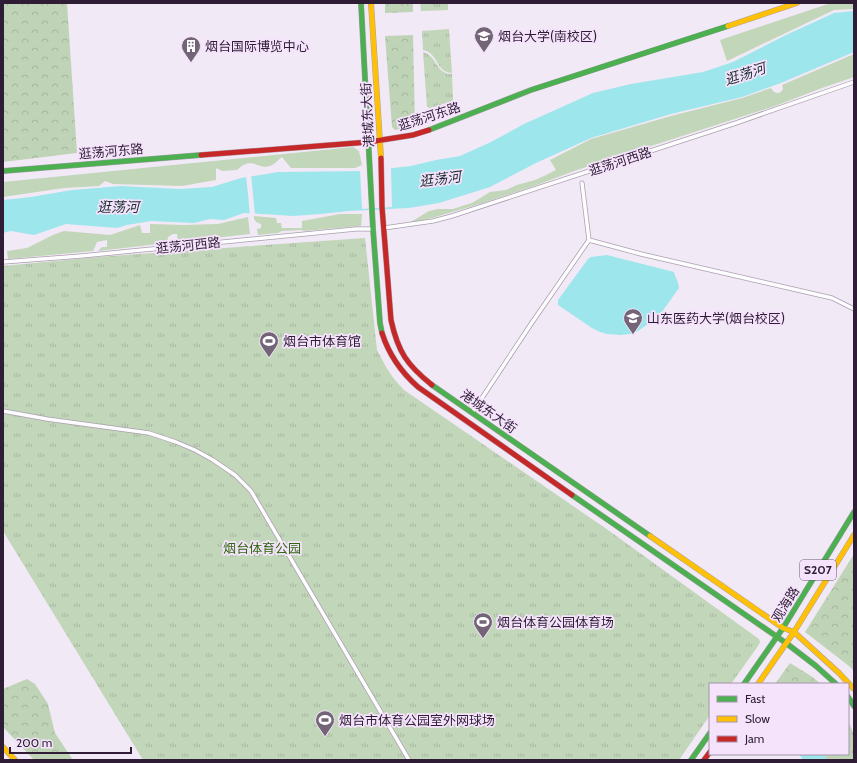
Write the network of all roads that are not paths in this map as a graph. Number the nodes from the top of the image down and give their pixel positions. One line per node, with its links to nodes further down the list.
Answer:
1 (361, 3): 4 (main road, 港城东大街)
2 (371, 3): 5 (main road, 港城东大街)
3 (797, 3): 7 (main road, 逛荡河东路)
4 (362, 26): 5 (main road); 8 (main road, 港城东大街)
5 (372, 26): 7 (main road, 港城东大街)
6 (854, 82): 11 (street, 逛荡河西路)
7 (380, 141): 8 (main road, 逛荡河东路); 11 (main road, 港城东大街)
8 (370, 142): 9 (main road, 逛荡河东路); 12 (main road, 港城东大街)
9 (3, 171)
10 (582, 182): 13 (street)
11 (384, 228): 17 (main road, 港城东大街)
12 (373, 229): 14 (street, 逛荡河西路); 22 (main road, 港城东大街)
13 (589, 240): 15 (street); 17 (street)
14 (3, 262)
15 (854, 309)
16 (3, 411): 31 (street)
17 (472, 413): 20 (main road, 港城东大街)
18 (854, 512): 20 (main road, 观海路 / S207)
19 (854, 535): 21 (main road, 观海路 / S207)
20 (783, 628): 21 (main road, 港城东大街); 22 (main road, 观海路 / S207)
21 (794, 632): 23 (main road, 观海路 / S207); 27 (main road, 港城东大街)
22 (777, 637): 23 (main road, 港城东大街); 24 (main road, 观海路 / S207)
23 (786, 643): 25 (main road, 观海路 / S207); 26 (main road, 港城东大街)
24 (745, 683)
25 (759, 683)
26 (835, 683)
27 (848, 683)
28 (709, 734): 32 (main road)
29 (3, 747): 30 (main road)
30 (15, 760)
31 (410, 760)
32 (691, 760)

